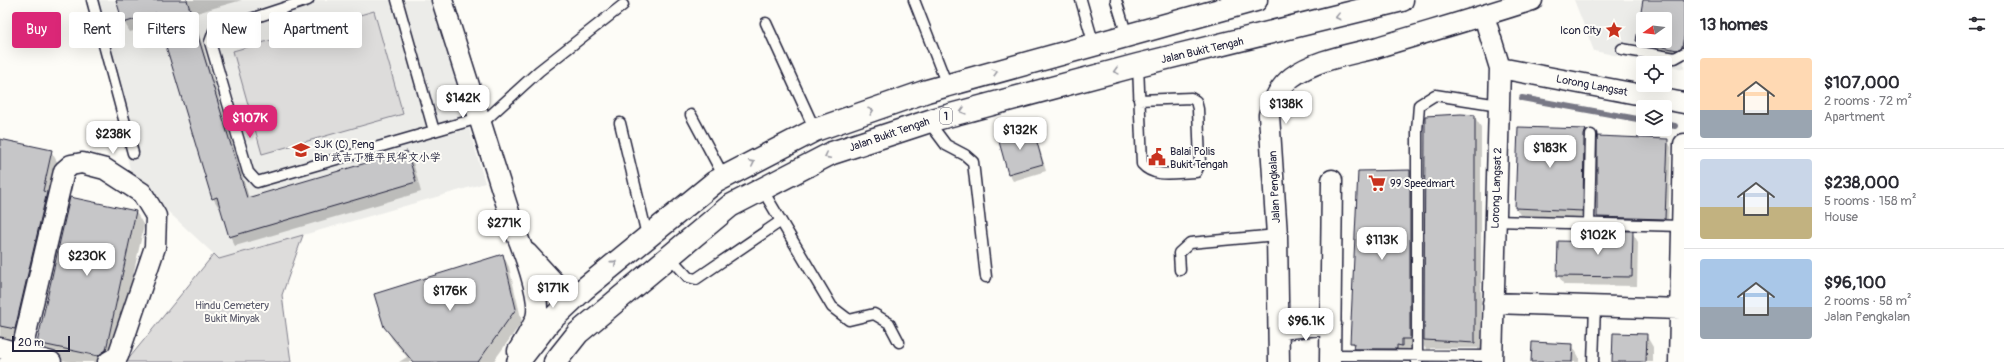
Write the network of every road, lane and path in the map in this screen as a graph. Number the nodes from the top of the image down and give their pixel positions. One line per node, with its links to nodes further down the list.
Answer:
1 (92, 0): 33 (lane)
2 (308, 0): 30 (lane)
3 (397, 0): 30 (lane)
4 (442, 0): 26 (street)
5 (914, 0): 21 (lane)
6 (1081, 0): 16 (lane)
7 (1116, 0): 15 (lane)
8 (1256, 0): 11 (highway)
9 (1402, 0): 19 (highway, Jalan Bukit Tengah / 1, one-way to 19)
10 (1532, 0): 13 (street, Jalan Pengkalan)
11 (1234, 3): 15 (highway)
12 (623, 6): 26 (lane)
13 (1484, 16): 20 (street, Lorong Langsat 2); 42 (street, Jalan Pengkalan)
14 (766, 24): 29 (lane)
15 (1127, 36): 16 (highway)
16 (1094, 45): 21 (highway, one-way to 16)
17 (1622, 49): 18 (lane)
18 (1684, 53)
19 (1138, 65): 22 (lane); 27 (highway, Jalan Bukit Tengah / 1, one-way to 27)
20 (1500, 68): 23 (street, Lorong Langsat); 24 (street, Lorong Langsat 2)
21 (947, 86): 29 (highway, one-way to 21)
22 (1139, 100): 22 (lane)
23 (1684, 103)
24 (1498, 105): 38 (street, Lorong Langsat 2); 58 (lane)
25 (691, 115): 34 (lane)
26 (480, 121): 30 (lane); 43 (street)
27 (928, 121): 36 (highway, Jalan Bukit Tengah / 1, one-way to 36); 47 (lane)
28 (620, 123): 41 (lane)
29 (815, 130): 34 (highway, one-way to 29)
30 (434, 131)
31 (1591, 135): 39 (lane)
32 (1684, 144): 40 (street)
33 (133, 153)
34 (724, 177): 41 (highway)
35 (1332, 180): 52 (street)
36 (762, 189): 37 (lane); 45 (highway, Jalan Bukit Tengah / 1)
37 (781, 221): 45 (lane); 54 (lane)
38 (1495, 221): 39 (lane); 49 (street, Lorong Langsat 2)
39 (1589, 223): 40 (lane)
40 (1682, 226): 44 (street)
41 (647, 236): 48 (highway, one-way to 41)
42 (1277, 236): 46 (lane); 53 (street, Jalan Pengkalan)
43 (523, 248): 48 (street); 62 (street)
44 (1683, 250): 51 (street)
45 (669, 256): 64 (highway, Jalan Bukit Tengah / 1)
46 (1180, 270)
47 (986, 277)
48 (584, 289): 63 (highway)
49 (1493, 303): 50 (street); 59 (street, Lorong Langsat 2)
50 (1595, 306): 51 (street); 66 (lane)
51 (1680, 309): 67 (street)
52 (1331, 324): 53 (street); 57 (street)
53 (1278, 329): 65 (street, Jalan Pengkalan)
54 (899, 342)
55 (0, 348): 56 (street)
56 (15, 358): 60 (street); 61 (street)
57 (1330, 359): 58 (lane)
58 (1417, 359): 59 (lane)
59 (1492, 359)
60 (51, 362)
61 (108, 362)
62 (513, 362)
63 (518, 362)
64 (555, 362)
65 (1279, 362)
66 (1593, 362)
67 (1679, 362)

